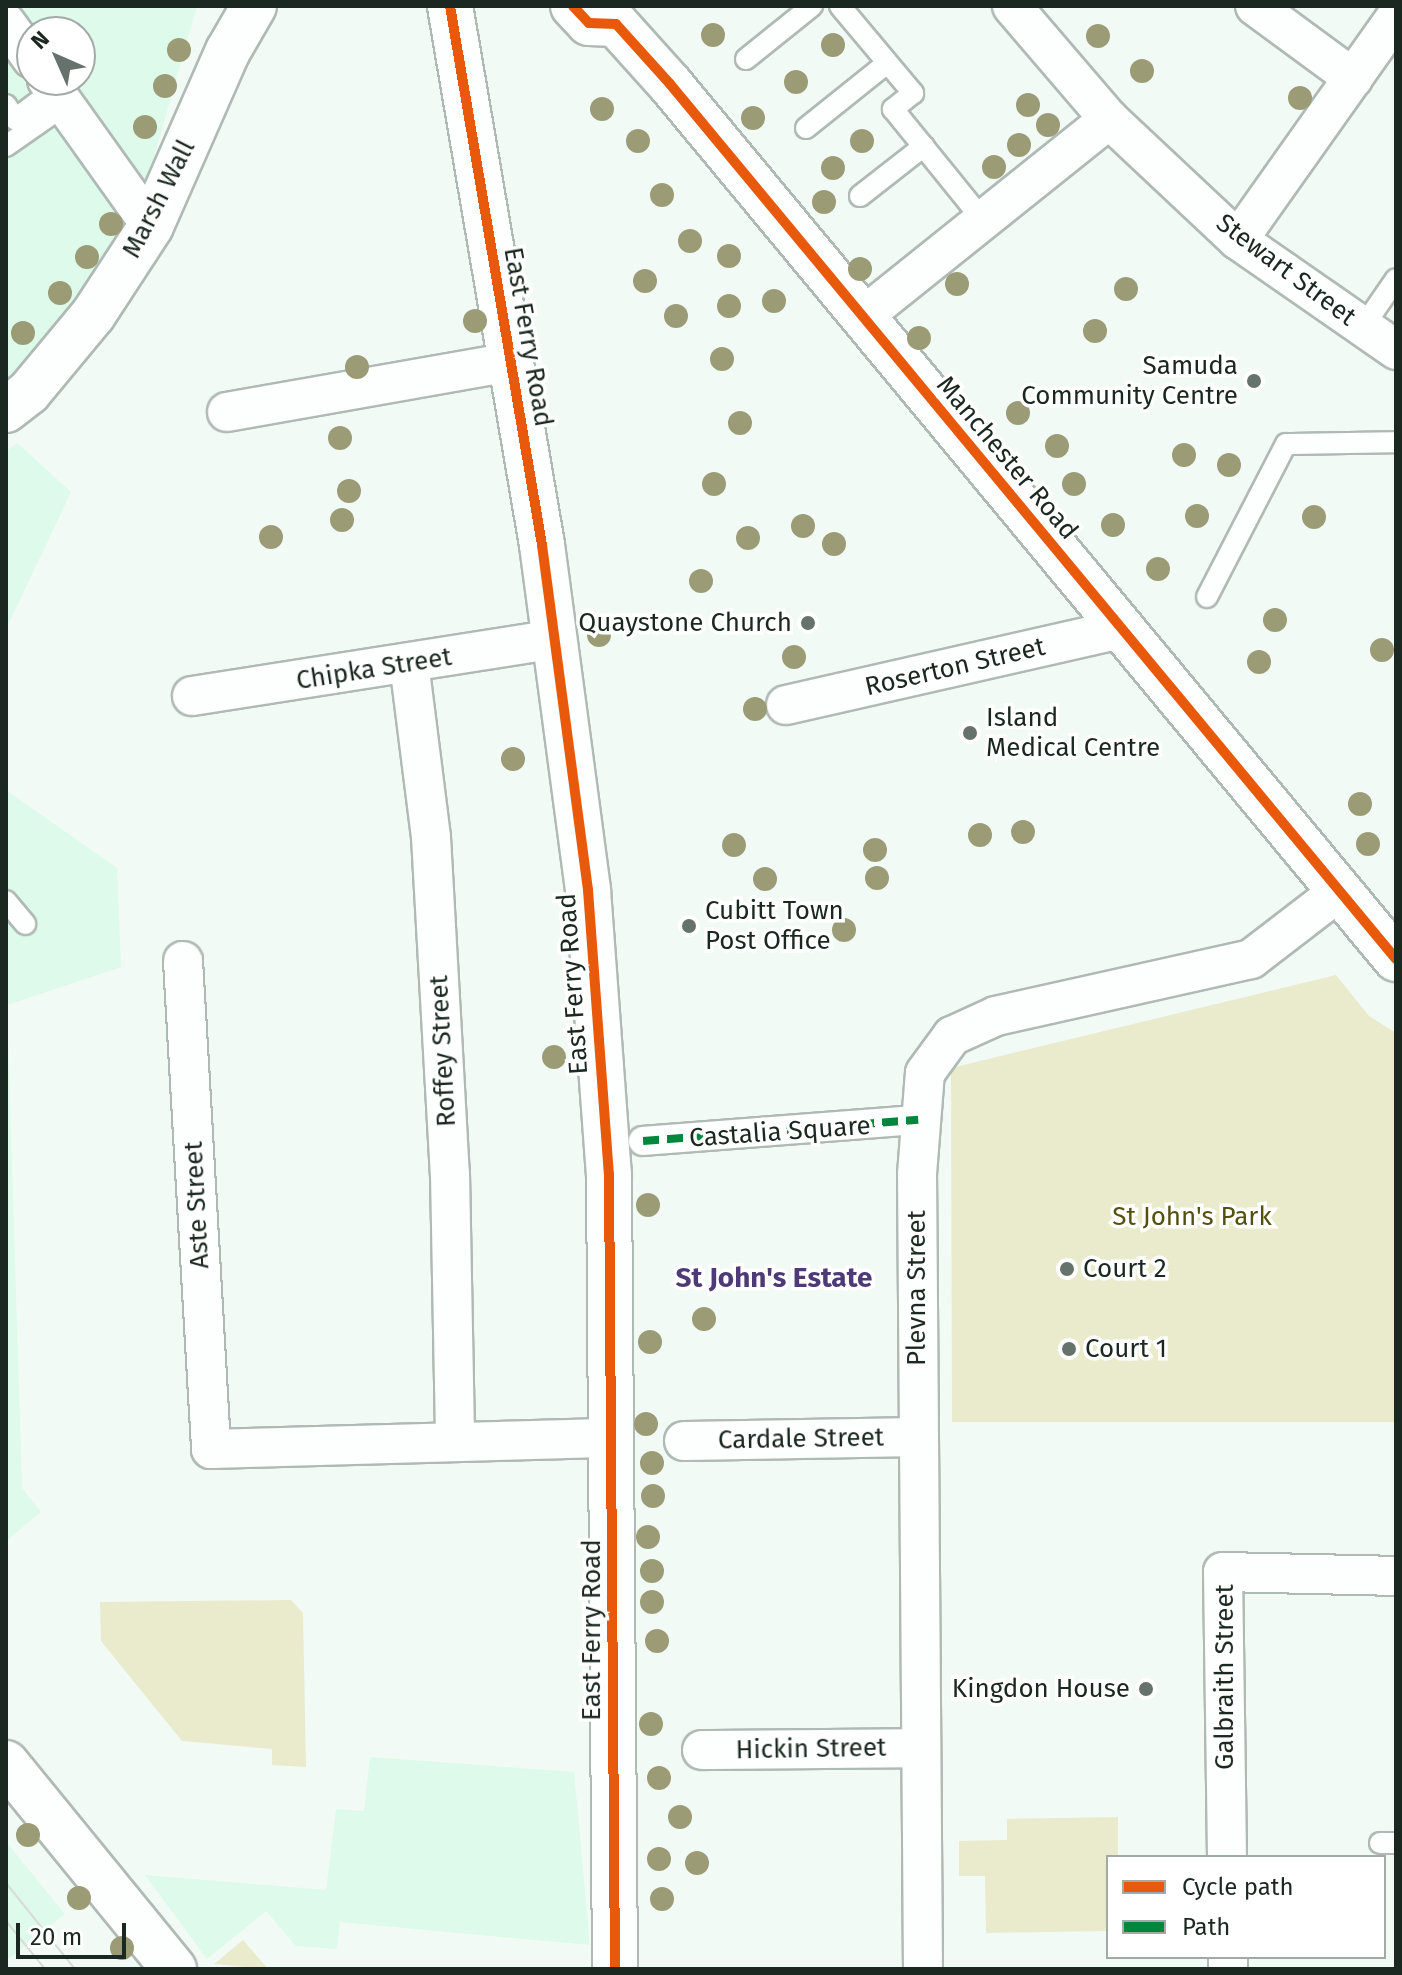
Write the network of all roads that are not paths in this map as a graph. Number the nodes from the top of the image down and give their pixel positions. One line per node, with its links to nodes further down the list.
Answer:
1 (254, 6): 23 (street, Marsh Wall)
2 (450, 6): 29 (street, East Ferry Road)
3 (573, 6): 8 (street, Manchester Road)
4 (812, 6): 10 (lane)
5 (840, 6): 11 (lane)
6 (1012, 6): 17 (street, Stewart Street)
7 (1255, 6): 12 (street)
8 (616, 15): 26 (street, Manchester Road)
9 (1396, 17): 12 (street)
10 (746, 59)
11 (887, 63): 18 (lane); 20 (lane)
12 (1353, 78): 24 (street)
13 (50, 96): 16 (lane)
14 (52, 96): 19 (lane)
15 (59, 96): 23 (street)
16 (6, 105)
17 (1109, 119): 22 (street); 24 (street, Stewart Street)
18 (806, 128)
19 (6, 146)
20 (924, 146): 21 (lane); 22 (lane)
21 (860, 196)
22 (983, 220): 26 (street)
23 (151, 226): 30 (street, Marsh Wall)
24 (1238, 240): 27 (street, Stewart Street)
25 (1396, 279): 27 (lane)
26 (861, 318): 34 (street, Manchester Road)
27 (1363, 327): 28 (street, Stewart Street)
28 (1396, 350)
29 (510, 362): 31 (street); 35 (street, East Ferry Road)
30 (6, 410)
31 (227, 412)
32 (1396, 442): 33 (lane)
33 (1207, 597)
34 (1124, 628): 38 (street, Roserton Street); 39 (street, Manchester Road)
35 (556, 639): 36 (street, Chipka Street); 47 (street, East Ferry Road)
36 (409, 663): 37 (street, Chipka Street); 48 (street, Roffey Street)
37 (192, 696)
38 (786, 705)
39 (1337, 893): 42 (street, Manchester Road); 44 (street, Plevna Street)
40 (6, 901): 41 (lane)
41 (25, 924)
42 (1396, 959)
43 (183, 961): 48 (street, Aste Street)
44 (918, 1120): 45 (street, Castalia Square); 46 (street, Plevna Street)
45 (643, 1141)
46 (918, 1437): 49 (street, Cardale Street); 51 (street, Plevna Street)
47 (613, 1438): 48 (street); 56 (street, East Ferry Road)
48 (455, 1441)
49 (684, 1441)
50 (1396, 1576): 54 (street, Galbraith Street)
51 (919, 1748): 52 (street, Hickin Street); 57 (street, Plevna Street)
52 (702, 1750)
53 (6, 1763): 55 (street)
54 (1227, 1855)
55 (174, 1969)
56 (615, 1969)
57 (923, 1969)

